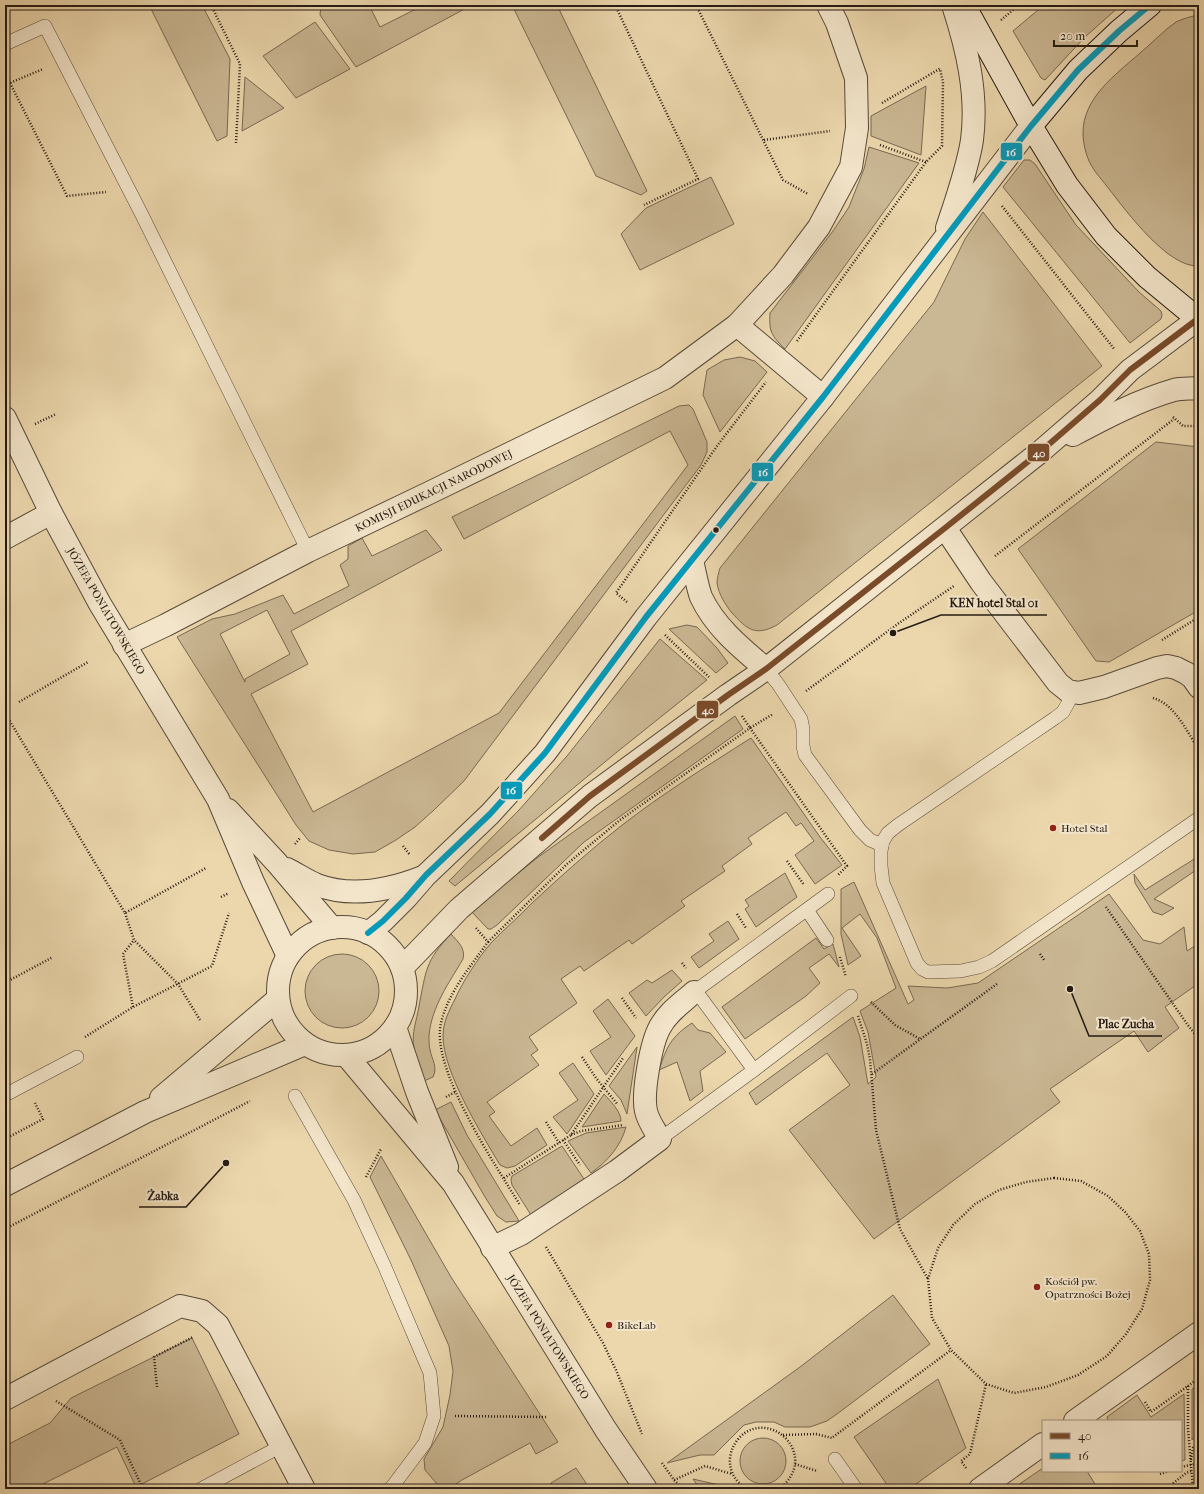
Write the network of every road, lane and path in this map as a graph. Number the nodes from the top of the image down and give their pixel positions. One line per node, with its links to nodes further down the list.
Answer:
1 (210, 5): 15 (path)
2 (615, 5): 20 (path)
3 (696, 5): 14 (path)
4 (828, 5): 13 (street, KOMISJI EDUKACJI NARODOWEJ)
5 (953, 5): 21 (street)
6 (964, 5): 12 (street)
7 (1150, 5): 12 (street)
8 (5, 44): 9 (lane)
9 (62, 60): 10 (path); 18 (lane)
10 (10, 83): 11 (path); 18 (path)
11 (5, 85)
12 (1031, 126): 17 (street); 22 (street)
13 (857, 127): 14 (path); 16 (path); 16 (path); 23 (street, KOMISJI EDUKACJI NARODOWEJ)
14 (764, 140): 19 (path)
15 (236, 143)
16 (926, 162): 24 (path)
17 (986, 186): 21 (street); 25 (path)
18 (128, 190): 36 (lane)
19 (810, 195)
20 (644, 206)
21 (943, 243): 27 (street)
22 (1199, 319): 25 (street)
23 (737, 325): 24 (street); 36 (street, KOMISJI EDUKACJI NARODOWEJ)
24 (782, 363): 27 (street); 31 (path)
25 (1130, 370): 32 (street)
26 (1199, 388): 28 (street)
27 (823, 397): 37 (street)
28 (1156, 397): 30 (path); 32 (street)
29 (5, 418): 33 (street, JÓZEFA PONIATOWSKIEGO)
30 (1199, 426)
31 (717, 446)
32 (1040, 452): 34 (street)
33 (51, 513): 35 (street); 38 (street, JÓZEFA PONIATOWSKIEGO)
34 (945, 528): 40 (street); 42 (street)
35 (5, 538)
36 (308, 551): 38 (street, KOMISJI EDUKACJI NARODOWEJ)
37 (692, 561): 40 (street); 54 (street)
38 (124, 645): 48 (street, JÓZEFA PONIATOWSKIEGO)
39 (88, 662): 44 (path)
40 (766, 669): 50 (lane); 58 (street)
41 (1199, 687): 42 (street)
42 (1074, 692): 50 (lane)
43 (1148, 696): 47 (path)
44 (19, 702)
45 (5, 713): 60 (path)
46 (750, 728): 68 (path)
47 (1199, 750)
48 (218, 798): 52 (street, JÓZEFA PONIATOWSKIEGO); 70 (street, JÓZEFA PONIATOWSKIEGO)
49 (1199, 818): 50 (lane)
50 (882, 845)
51 (787, 861): 55 (path)
52 (277, 863): 54 (street); 63 (street, JÓZEFA PONIATOWSKIEGO)
53 (206, 868): 60 (path)
54 (426, 875): 65 (street)
55 (806, 888)
56 (828, 894): 59 (lane)
57 (1105, 907): 87 (path)
58 (459, 909): 68 (path); 73 (street)
59 (807, 910): 67 (lane); 77 (lane)
60 (126, 913): 66 (path)
61 (230, 913): 76 (path)
62 (737, 914): 64 (path)
63 (332, 928): 65 (street); 70 (street)
64 (747, 930)
65 (368, 933): 73 (street)
66 (134, 940): 76 (path); 82 (path)
67 (827, 940)
68 (488, 942): 112 (path)
69 (1046, 949): 72 (path)
70 (288, 956): 80 (street)
71 (53, 957): 74 (path)
72 (1044, 960)
73 (402, 968): 85 (street)
74 (5, 970)
75 (1002, 980): 86 (path)
76 (178, 984): 82 (path); 83 (path)
77 (695, 992): 93 (lane); 100 (street)
78 (851, 996): 93 (lane)
79 (622, 998): 84 (path)
80 (278, 999): 89 (street); 99 (street)
81 (870, 1000): 86 (path)
82 (132, 1007): 88 (path)
83 (200, 1020)
84 (639, 1022)
85 (395, 1026): 90 (street); 108 (street, JÓZEFA PONIATOWSKIEGO)
86 (920, 1039): 115 (path)
87 (1199, 1039)
88 (80, 1040)
89 (305, 1044): 90 (street); 99 (street)
90 (346, 1055): 108 (street, JÓZEFA PONIATOWSKIEGO)
91 (77, 1057): 94 (lane)
92 (582, 1057): 98 (path)
93 (754, 1070): 104 (lane)
94 (26, 1084): 95 (lane); 103 (path)
95 (5, 1095)
96 (295, 1096): 111 (lane)
97 (250, 1101): 113 (path)
98 (619, 1106)
99 (145, 1112): 109 (street)
100 (650, 1120): 102 (path); 104 (street)
101 (546, 1122): 106 (path)
102 (571, 1136)
103 (5, 1139)
104 (660, 1139): 110 (street)
105 (563, 1140): 110 (path)
106 (558, 1143)
107 (381, 1148): 111 (path)
108 (453, 1183): 114 (street, JÓZEFA PONIATOWSKIEGO)
109 (5, 1184)
110 (596, 1184): 112 (street)
111 (354, 1200): 126 (lane)
112 (533, 1226): 114 (street); 129 (path)
113 (5, 1229)
114 (492, 1248): 150 (street, JÓZEFA PONIATOWSKIEGO)
115 (928, 1279): 118 (path); 121 (path)
116 (206, 1314): 122 (path); 124 (street); 134 (street)
117 (1199, 1333): 120 (street)
118 (951, 1350): 121 (path); 131 (path)
119 (1199, 1378): 123 (path)
120 (1132, 1380): 123 (path); 128 (street)
121 (986, 1384): 145 (path)
122 (157, 1386)
123 (1188, 1386): 138 (path)
124 (5, 1399)
125 (55, 1400): 146 (path)
126 (434, 1416): 127 (path); 149 (lane)
127 (546, 1417)
128 (1077, 1420)
129 (642, 1436)
130 (783, 1436): 131 (path); 142 (path); 153 (path)
131 (832, 1438): 135 (path)
132 (1199, 1440): 138 (path)
133 (1042, 1445): 145 (street)
134 (281, 1446): 147 (lane); 148 (street)
135 (835, 1460): 154 (lane)
136 (660, 1461): 144 (path)
137 (1199, 1463): 138 (path)
138 (1190, 1464): 139 (path); 141 (path)
139 (1182, 1467)
140 (1166, 1472): 143 (path)
141 (1191, 1472): 155 (path); 156 (path)
142 (732, 1474): 144 (path); 152 (path)
143 (1160, 1474)
144 (674, 1480): 151 (path)
145 (975, 1481)
146 (143, 1489)
147 (201, 1489)
148 (304, 1489)
149 (389, 1489)
150 (646, 1489)
151 (682, 1489)
152 (746, 1489)
153 (779, 1489)
154 (856, 1489)
155 (1166, 1489)
156 (1193, 1489)

